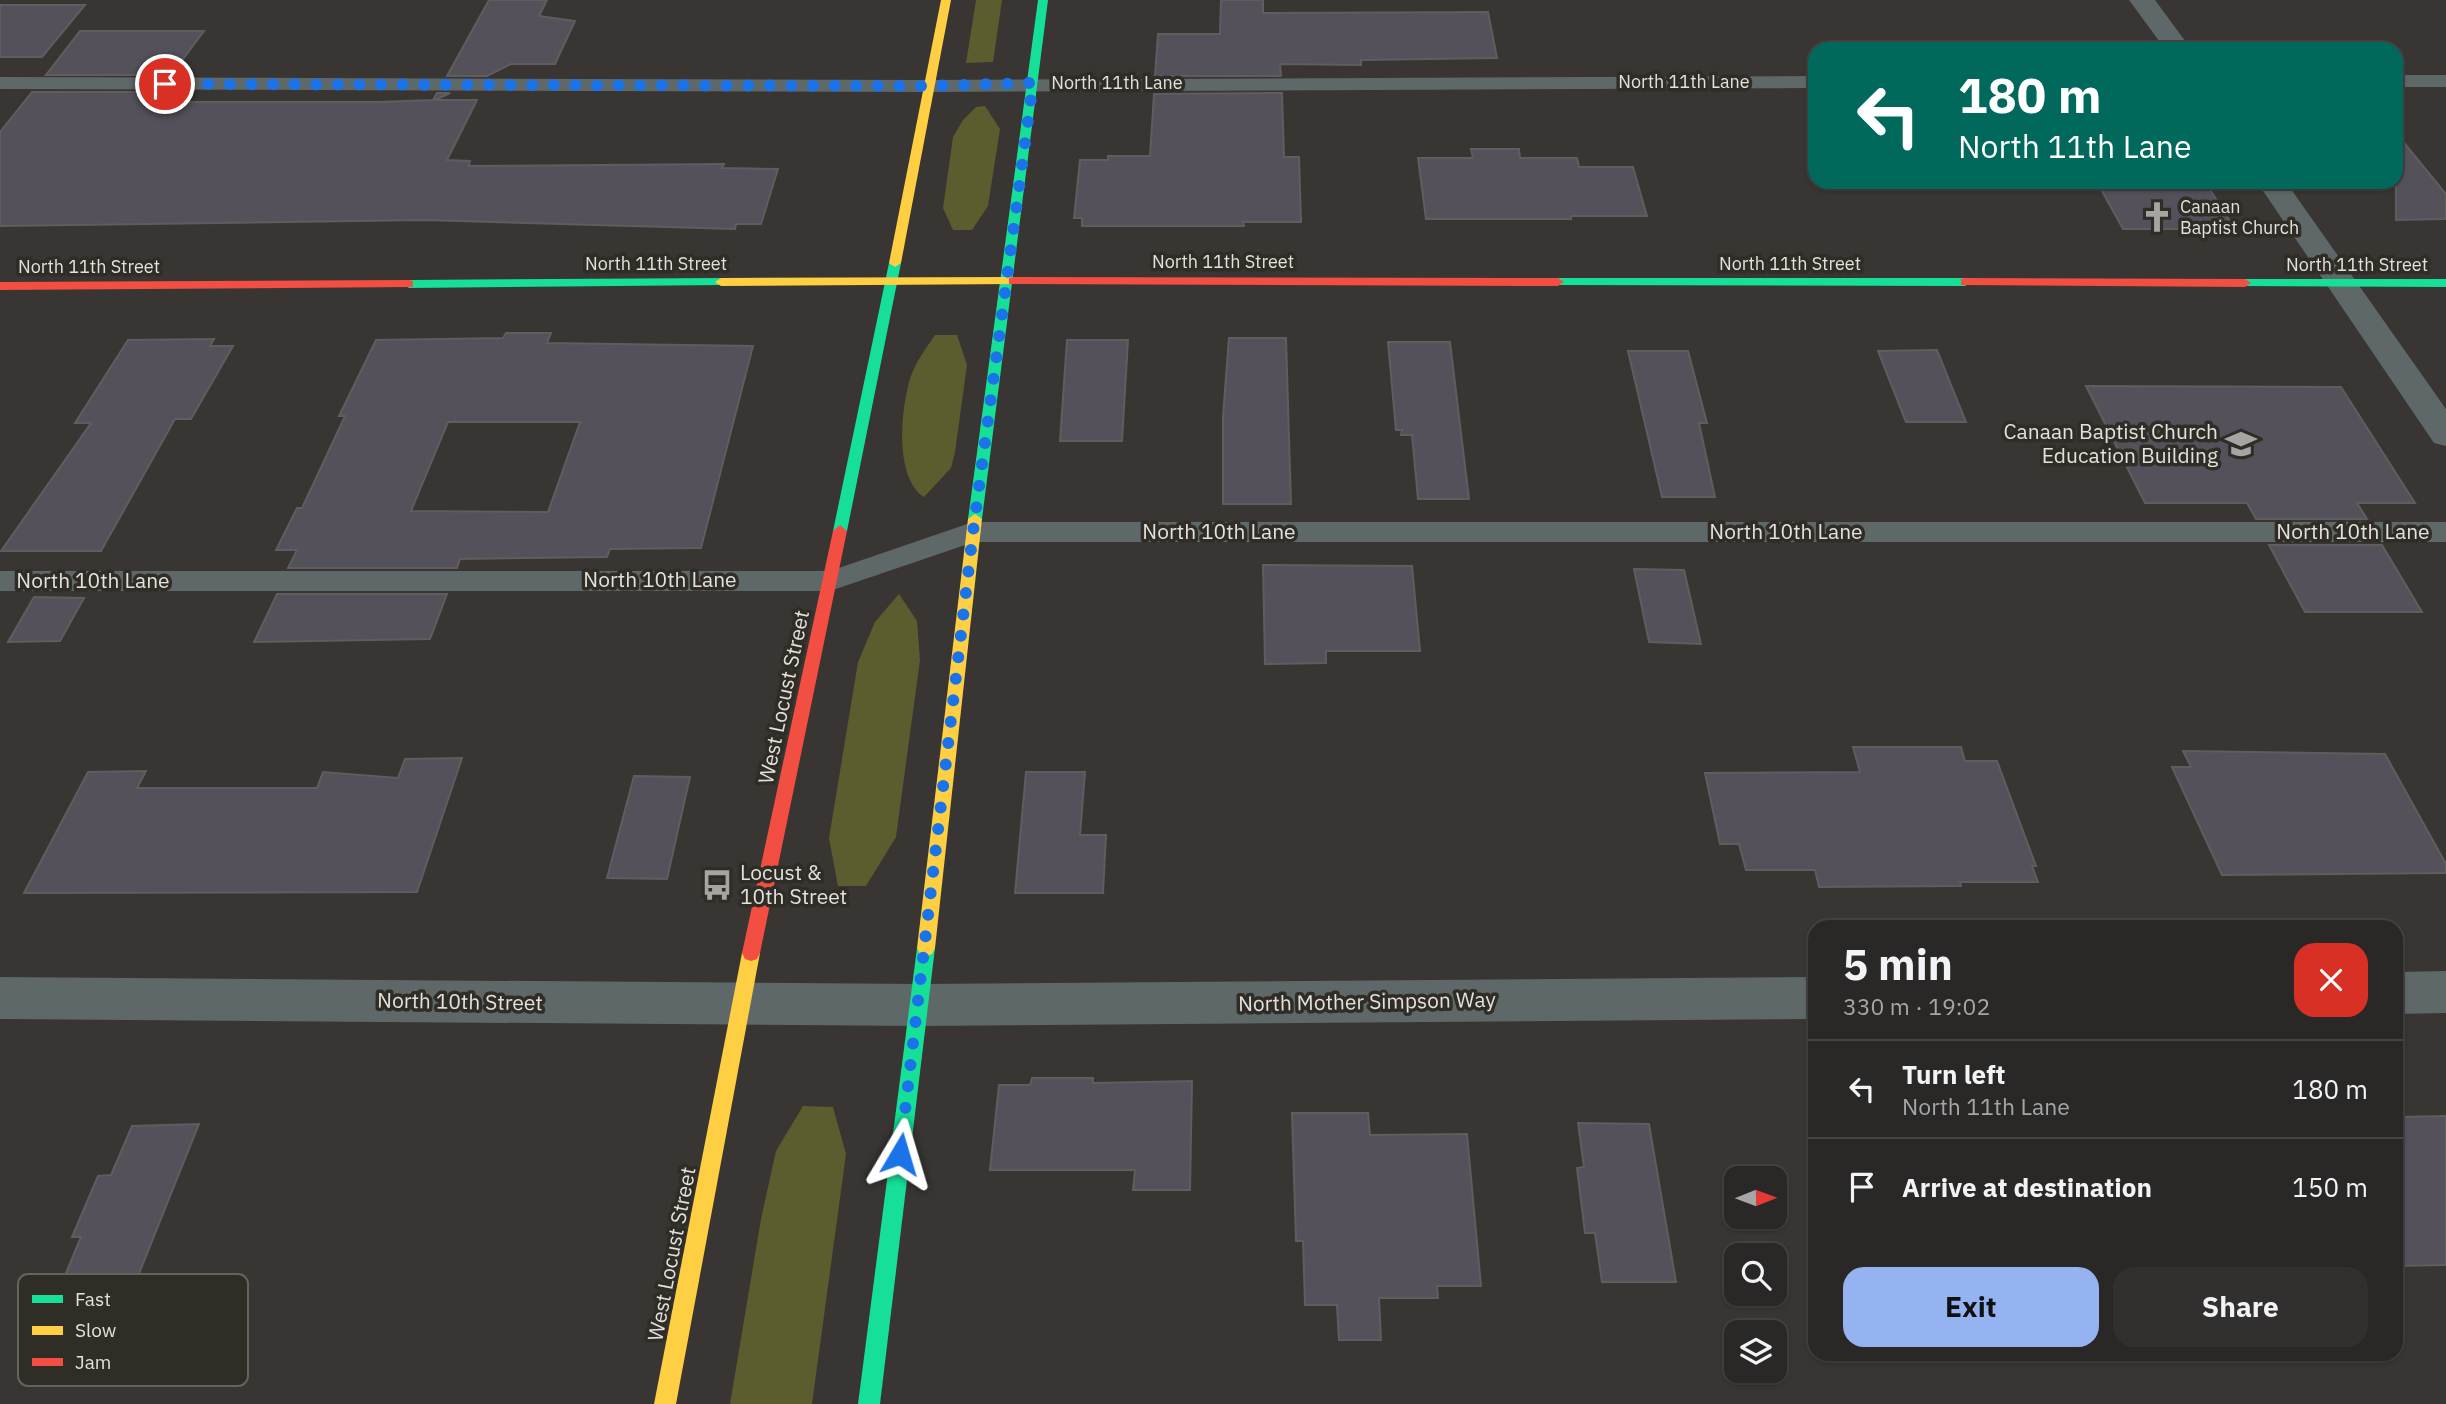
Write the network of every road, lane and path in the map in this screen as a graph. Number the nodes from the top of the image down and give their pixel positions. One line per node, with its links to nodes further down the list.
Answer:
1 (946, 0): 10 (main road, West Locust Street)
2 (1043, 0): 9 (main road)
3 (2142, 0): 4 (street)
4 (2173, 42)
5 (2403, 81): 6 (lane)
6 (2446, 81)
7 (1808, 82): 9 (lane, North 11th Lane)
8 (0, 83): 10 (lane, North 11th Lane)
9 (1033, 83): 10 (lane, North 11th Lane); 12 (main road)
10 (928, 86): 13 (main road, West Locust Street)
11 (2276, 189): 15 (street)
12 (1007, 281): 13 (main road, North 11th Street); 15 (main road, North 11th Street); 18 (main road)
13 (892, 282): 16 (main road, North 11th Street); 20 (main road, West Locust Street)
14 (2446, 283): 15 (main road, North 11th Street)
15 (2342, 285): 17 (street)
16 (0, 286)
17 (2446, 433)
18 (973, 532): 19 (lane, North 10th Lane); 20 (lane, North 10th Lane); 27 (main road)
19 (2446, 532)
20 (830, 580): 21 (lane, North 10th Lane); 26 (main road, West Locust Street)
21 (0, 581)
22 (2446, 992): 23 (street)
23 (2403, 993)
24 (0, 998): 26 (street, North 10th Street)
25 (1808, 998): 27 (street, North Mother Simpson Way)
26 (740, 1005): 27 (street, North 10th Street); 28 (main road, West Locust Street)
27 (919, 1005): 29 (main road)
28 (665, 1404)
29 (869, 1404)

